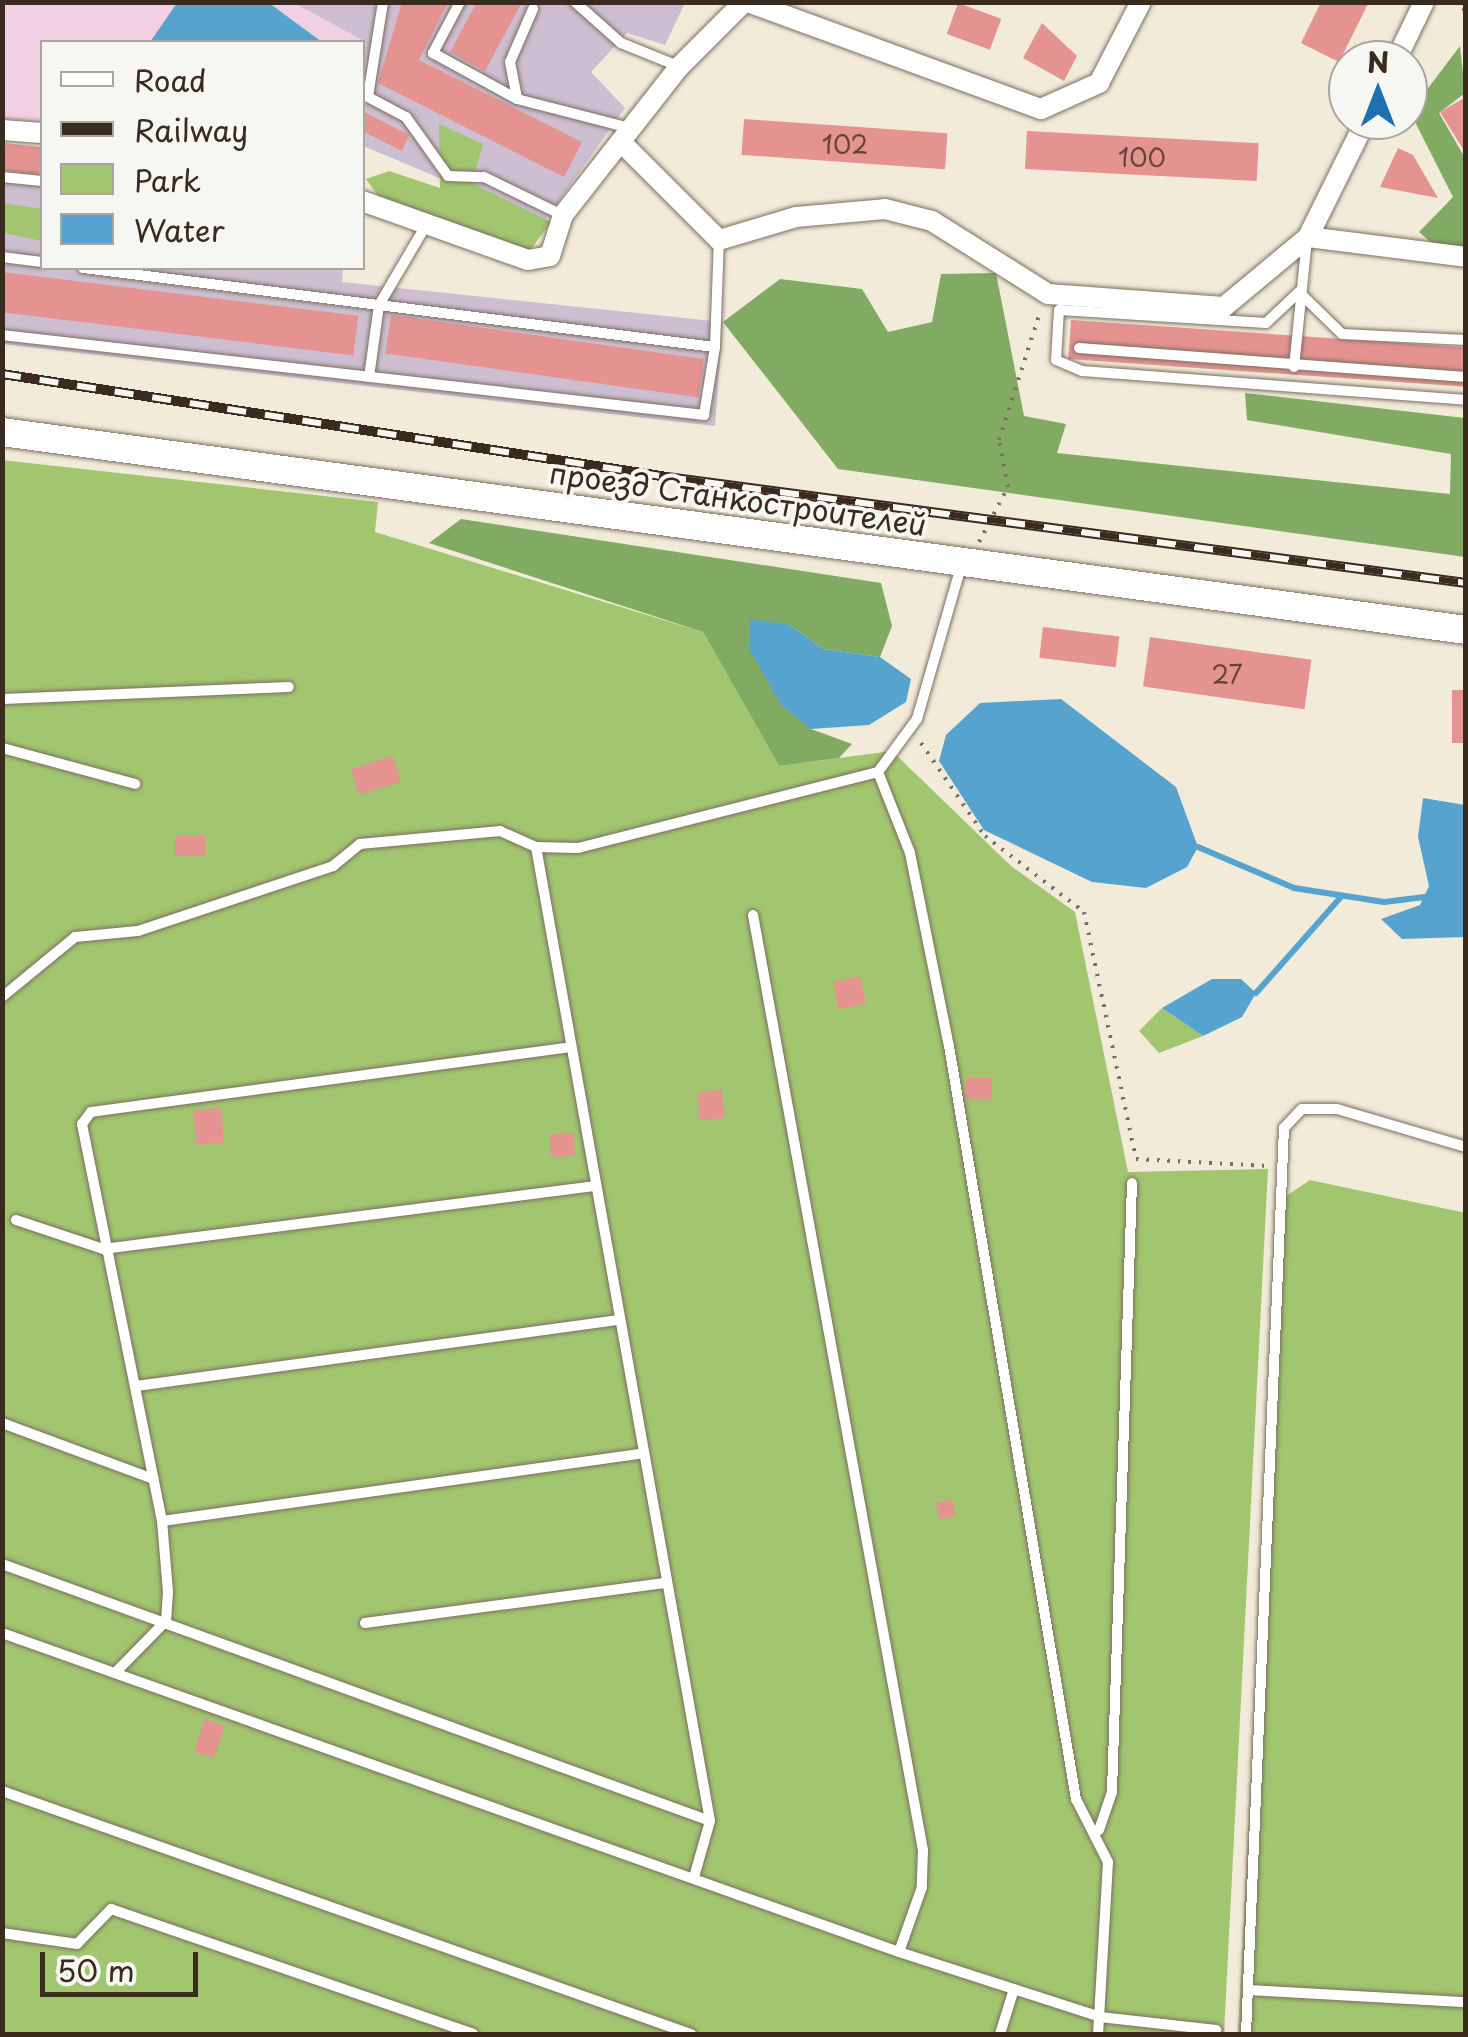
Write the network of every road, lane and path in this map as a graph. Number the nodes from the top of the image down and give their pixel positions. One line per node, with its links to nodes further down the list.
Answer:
1 (383, 2): 18 (lane)
2 (460, 2): 10 (lane)
3 (575, 2): 9 (lane)
4 (746, 2): 5 (street); 9 (street)
5 (1141, 2)
6 (1424, 2): 8 (street)
7 (532, 8): 10 (lane)
8 (1406, 40)
9 (679, 67): 13 (street)
10 (517, 99): 13 (lane)
11 (2, 130): 12 (street)
12 (40, 133)
13 (626, 135): 18 (street); 21 (street)
14 (1356, 140): 20 (street)
15 (2, 177): 16 (lane)
16 (40, 181)
17 (365, 201): 19 (street)
18 (563, 215): 19 (street)
19 (425, 227): 28 (lane)
20 (1308, 237): 22 (street); 26 (lane); 27 (street)
21 (719, 240): 27 (street); 31 (lane)
22 (1466, 256)
23 (2, 257): 24 (lane)
24 (40, 262)
25 (99, 270): 28 (lane)
26 (1299, 292): 30 (lane); 33 (lane); 36 (lane)
27 (1048, 294): 38 (path)
28 (379, 305): 31 (lane); 34 (lane)
29 (2, 335): 34 (lane)
30 (1466, 340)
31 (714, 347): 34 (lane)
32 (1079, 348): 33 (lane)
33 (1294, 367): 35 (lane)
34 (369, 377)
35 (1466, 378)
36 (1466, 400)
37 (2, 432): 38 (main road, проезд Станкостроителей)
38 (962, 562): 39 (main road, проезд Станкостроителей); 42 (lane)
39 (1466, 630)
40 (288, 687): 41 (lane)
41 (2, 699)
42 (917, 718): 44 (lane); 51 (path)
43 (2, 748): 45 (lane)
44 (878, 772): 46 (lane); 70 (lane)
45 (134, 784)
46 (536, 848): 48 (lane); 49 (lane)
47 (753, 915): 73 (lane)
48 (2, 997)
49 (566, 1048): 53 (lane); 55 (lane)
50 (1466, 1148): 75 (lane)
51 (1275, 1182)
52 (1132, 1183): 70 (lane)
53 (592, 1186): 55 (lane); 56 (lane)
54 (16, 1220): 55 (lane)
55 (102, 1249): 57 (lane)
56 (618, 1320): 57 (lane); 59 (lane)
57 (136, 1386): 60 (lane)
58 (2, 1423): 60 (lane)
59 (643, 1454): 61 (lane); 63 (lane)
60 (153, 1479): 61 (lane)
61 (162, 1521): 64 (lane)
62 (2, 1564): 64 (lane)
63 (666, 1583): 65 (lane); 69 (lane)
64 (166, 1621): 67 (lane); 69 (lane)
65 (365, 1623)
66 (2, 1633): 67 (lane)
67 (115, 1673): 71 (lane)
68 (2, 1791): 80 (lane)
69 (710, 1821): 71 (lane)
70 (1099, 1830): 77 (lane)
71 (694, 1876): 73 (lane)
72 (2, 1932): 79 (lane)
73 (899, 1952): 74 (lane)
74 (1014, 1990): 77 (lane); 81 (lane)
75 (1250, 1990): 76 (lane); 83 (lane)
76 (1466, 2002)
77 (1100, 2017): 78 (lane); 82 (lane)
78 (1216, 2030)
79 (473, 2034)
80 (691, 2034)
81 (1000, 2034)
82 (1098, 2034)
83 (1246, 2034)

